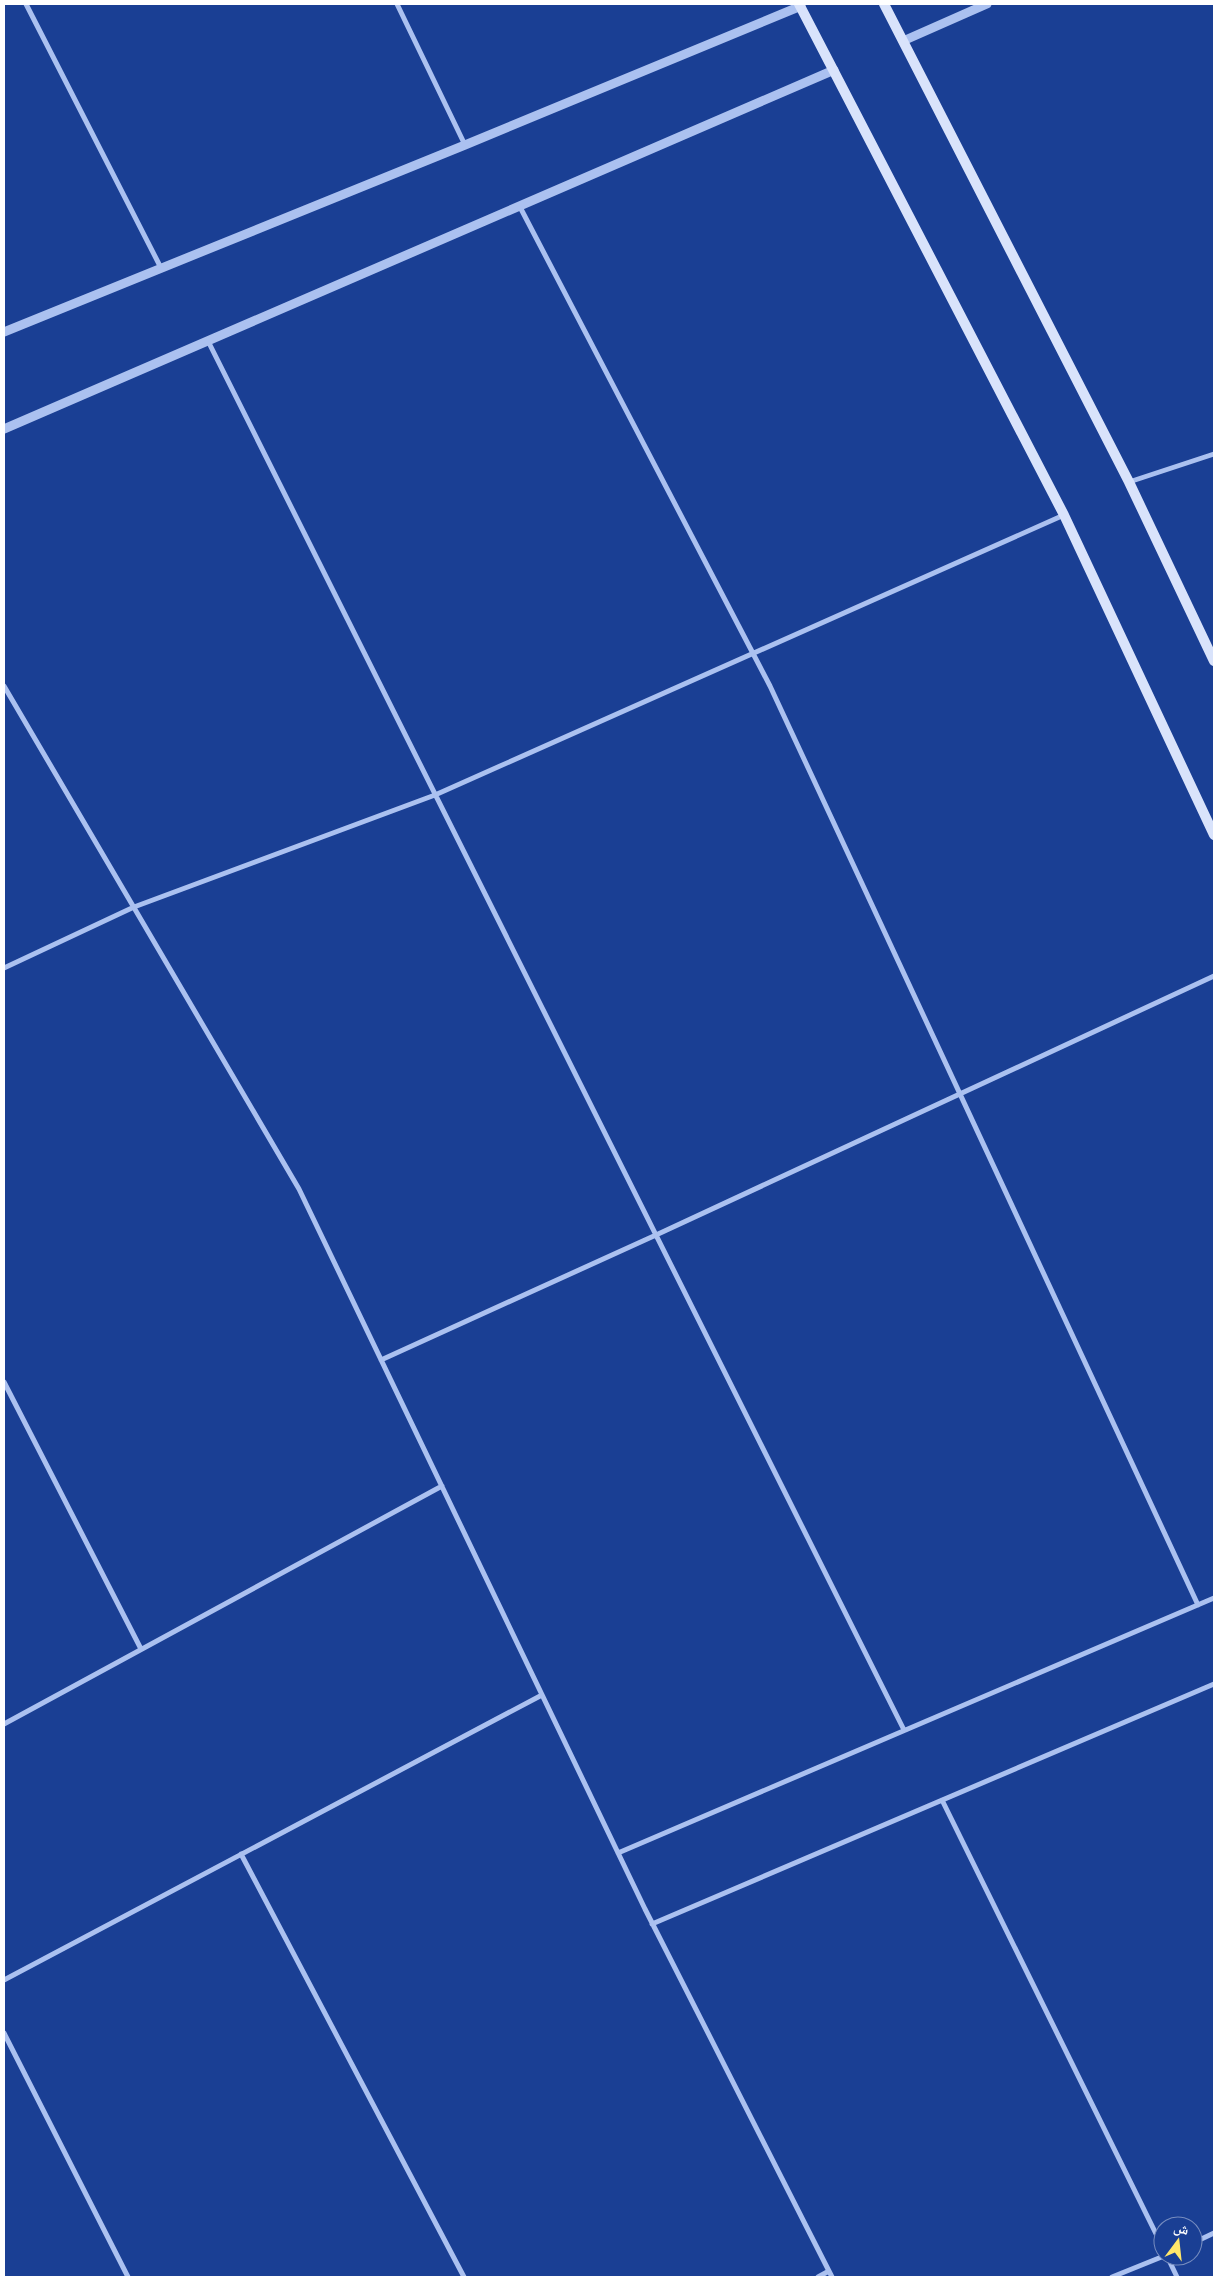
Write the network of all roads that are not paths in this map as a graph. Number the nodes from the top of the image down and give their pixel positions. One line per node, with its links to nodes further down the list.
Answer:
1 (26, 4): 10 (street)
2 (397, 4): 8 (street)
3 (884, 4): 6 (main road)
4 (987, 4): 6 (street)
5 (800, 5): 7 (main road); 8 (street)
6 (903, 41): 15 (main road)
7 (834, 70): 9 (street); 16 (main road)
8 (465, 145): 10 (street)
9 (520, 207): 12 (street); 17 (street)
10 (161, 268): 11 (street)
11 (4, 332)
12 (208, 341): 13 (street); 20 (street)
13 (4, 429)
14 (1214, 454): 15 (street)
15 (1129, 482): 18 (main road)
16 (1064, 515): 17 (street); 21 (main road)
17 (753, 654): 20 (street); 25 (street)
18 (1214, 661)
19 (4, 686): 22 (street)
20 (435, 795): 22 (street); 26 (street)
21 (1214, 835)
22 (134, 907): 23 (street); 27 (street)
23 (4, 968)
24 (1214, 976): 25 (street)
25 (960, 1093): 26 (street); 31 (street)
26 (656, 1235): 27 (street); 36 (street)
27 (381, 1360): 29 (street)
28 (4, 1382): 32 (street)
29 (442, 1486): 32 (street); 34 (street)
30 (1214, 1598): 31 (street)
31 (1198, 1605): 36 (street)
32 (141, 1649): 35 (street)
33 (1214, 1684): 37 (street)
34 (542, 1695): 38 (street); 39 (street)
35 (4, 1724)
36 (904, 1730): 38 (street)
37 (942, 1800): 40 (street); 43 (street)
38 (618, 1853): 40 (street)
39 (241, 1854): 41 (street); 48 (street)
40 (652, 1924): 46 (street)
41 (4, 1980)
42 (4, 2034): 47 (street)
43 (1153, 2228)
44 (1153, 2261): 51 (street)
45 (1171, 2266): 52 (street)
46 (829, 2271): 49 (street); 50 (street)
47 (128, 2277)
48 (464, 2277)
49 (818, 2277)
50 (832, 2277)
51 (1112, 2277)
52 (1178, 2277)

